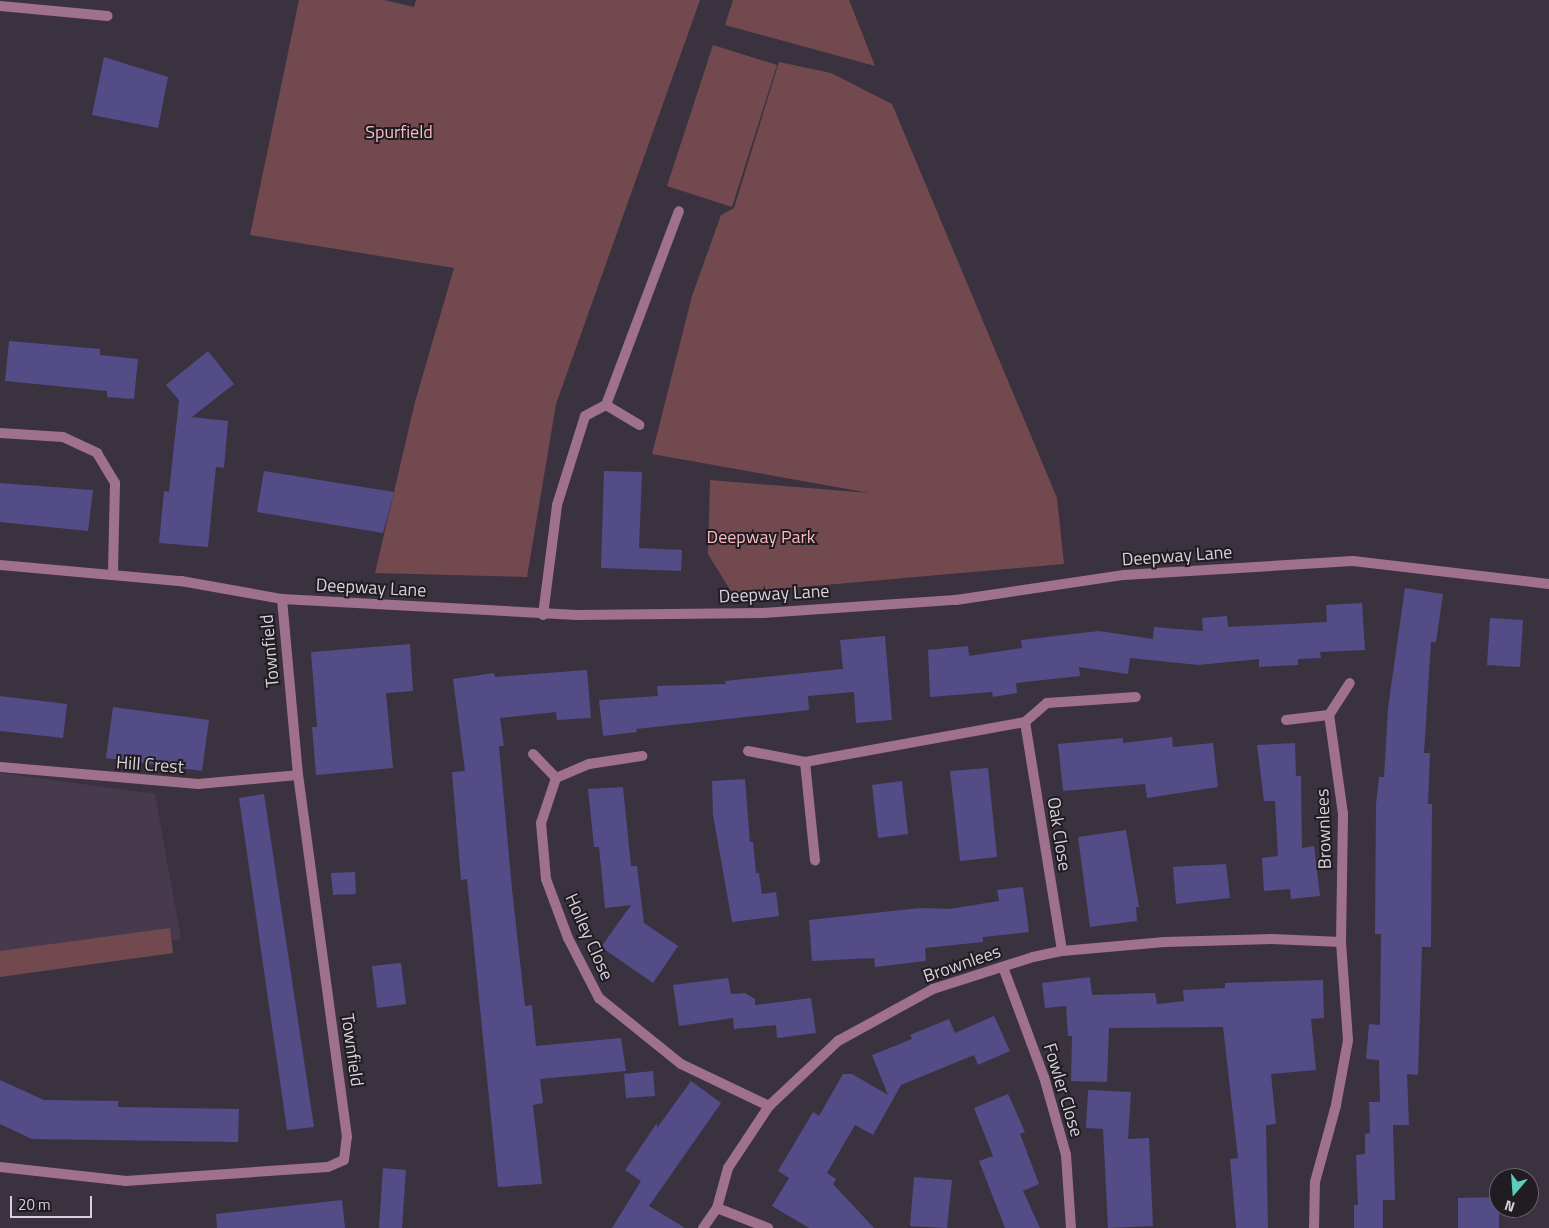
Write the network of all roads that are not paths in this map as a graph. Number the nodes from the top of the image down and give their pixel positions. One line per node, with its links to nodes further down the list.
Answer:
1 (0, 6): 2 (street)
2 (108, 16)
3 (679, 211): 4 (street)
4 (606, 405): 5 (street); 11 (street)
5 (639, 426)
6 (0, 433): 8 (street)
7 (0, 565): 8 (street, Deepway Lane)
8 (113, 573): 10 (street, Deepway Lane)
9 (1549, 584): 11 (street, Deepway Lane)
10 (282, 599): 11 (street, Deepway Lane); 22 (street, Townfield)
11 (543, 614)
12 (1350, 684): 14 (street)
13 (1136, 697): 16 (street)
14 (1329, 716): 15 (street); 25 (street, Brownlees)
15 (1286, 720)
16 (1025, 722): 20 (street); 26 (street, Oak Close)
17 (748, 751): 20 (street)
18 (533, 754): 23 (street)
19 (642, 756): 23 (street)
20 (806, 762): 24 (street)
21 (0, 767): 22 (street, Hill Crest)
22 (298, 775): 29 (street, Townfield)
23 (556, 778): 28 (street, Holley Close)
24 (815, 860)
25 (1341, 942): 26 (street, Brownlees); 34 (street, Brownlees)
26 (1062, 951): 27 (street, Brownlees)
27 (1003, 967): 28 (street, Brownlees); 33 (street, Fowler Close)
28 (769, 1106): 30 (street, Brownlees)
29 (0, 1167)
30 (716, 1208): 31 (street, Brownlees); 32 (street)
31 (703, 1228)
32 (768, 1228)
33 (1071, 1228)
34 (1314, 1228)

